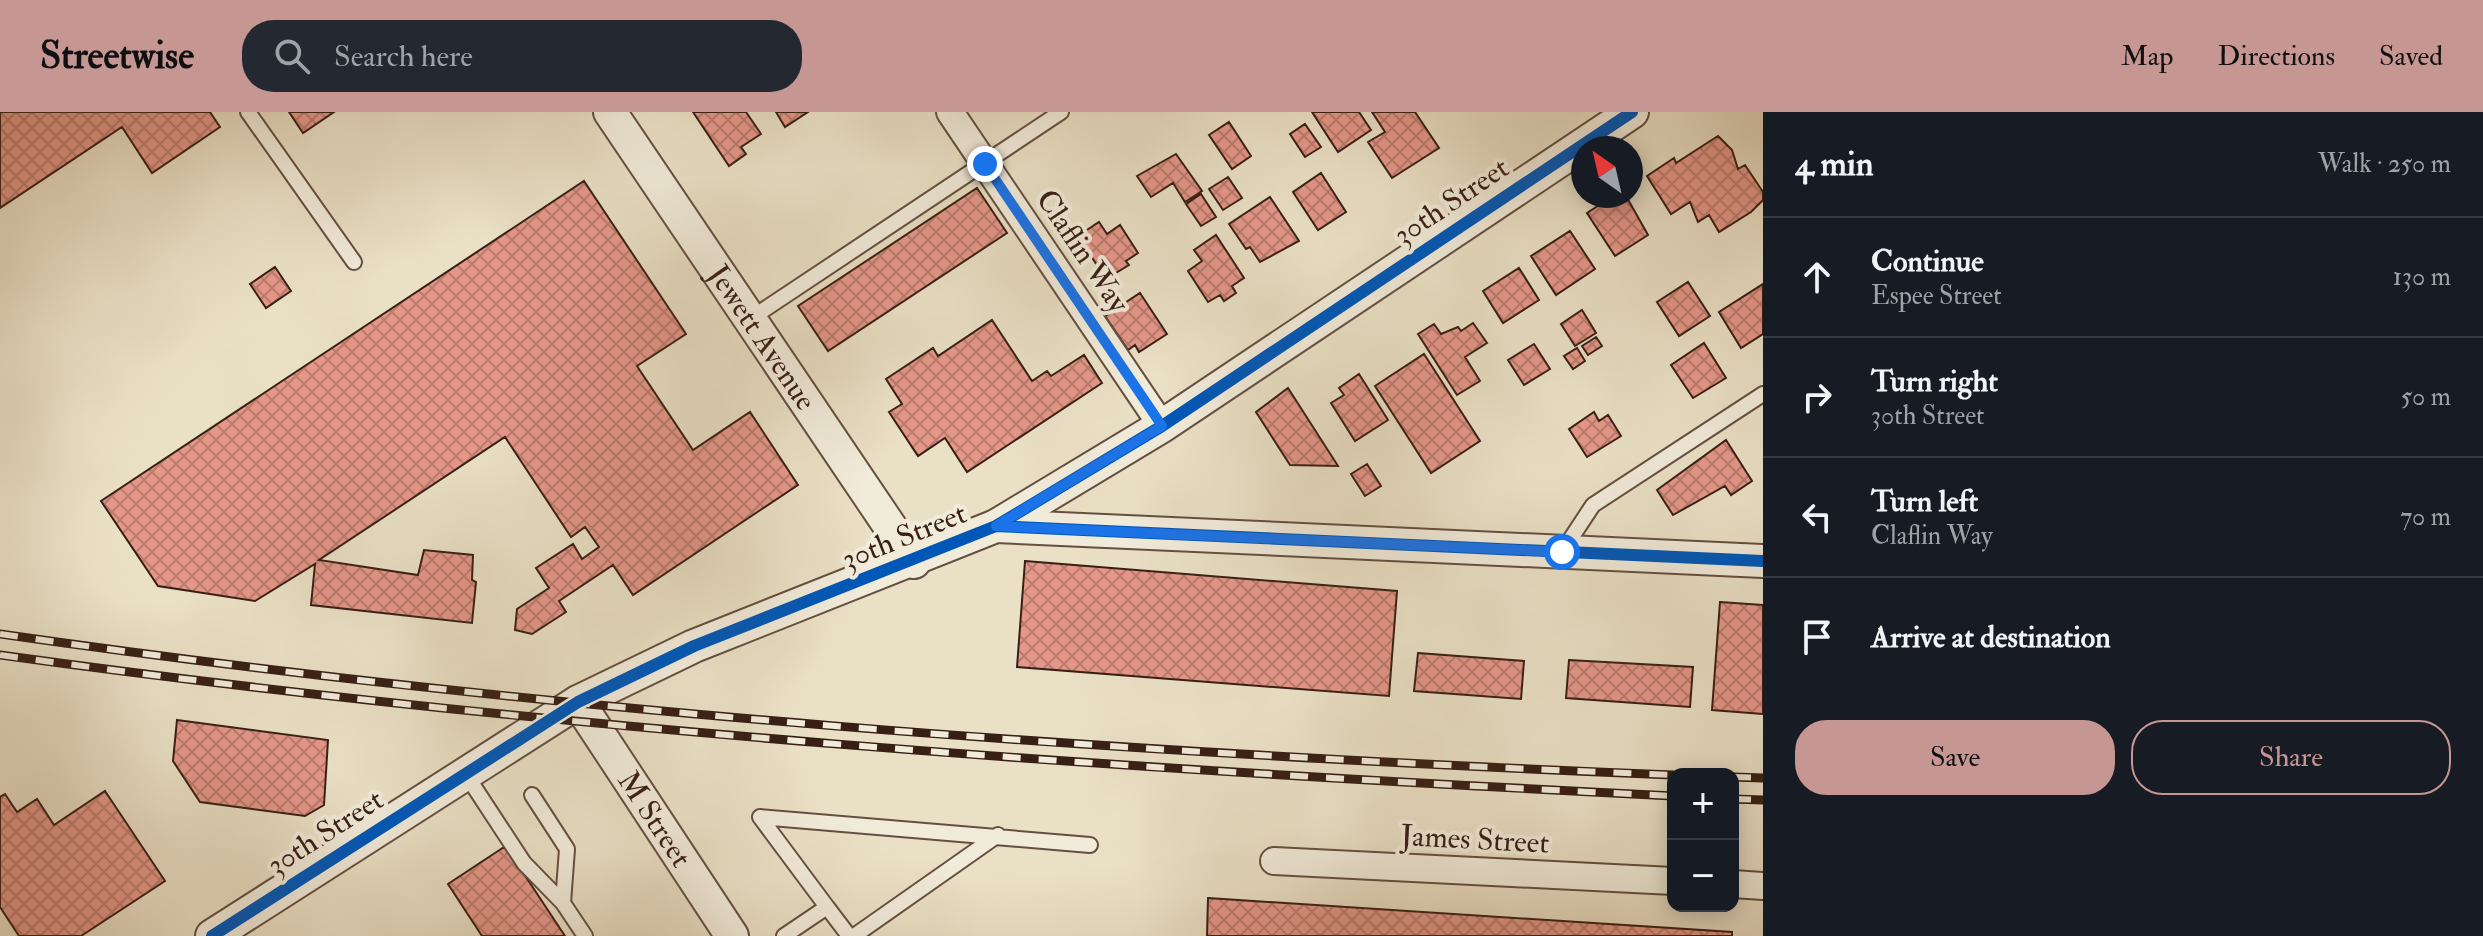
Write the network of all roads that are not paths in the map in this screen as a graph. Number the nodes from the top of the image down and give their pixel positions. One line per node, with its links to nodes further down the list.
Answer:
1 (248, 112): 7 (lane)
2 (610, 112): 8 (street, Jewett Avenue)
3 (950, 112): 6 (street, Claflin Way)
4 (1061, 112): 6 (lane)
5 (1632, 112): 10 (street, 30th Street)
6 (985, 164): 8 (lane); 10 (street, Claflin Way)
7 (354, 262)
8 (750, 319): 14 (street, Jewett Avenue)
9 (1763, 394): 12 (lane)
10 (1162, 426): 11 (street, 30th Street)
11 (996, 526): 12 (street); 14 (street, 30th Street)
12 (1562, 552): 13 (street)
13 (1763, 561)
14 (914, 562): 15 (street, 30th Street)
15 (578, 702): 16 (street, 30th Street); 28 (street, M Street)
16 (465, 773): 24 (lane); 26 (street, 30th Street)
17 (532, 795): 24 (lane)
18 (998, 835): 19 (lane); 25 (lane); 30 (lane)
19 (1090, 845)
20 (1274, 861): 21 (street, James Street)
21 (1667, 881)
22 (1739, 884): 23 (street)
23 (1763, 886)
24 (563, 903): 27 (lane)
25 (827, 907): 29 (lane); 30 (lane)
26 (212, 936)
27 (585, 936)
28 (732, 936)
29 (784, 936)
30 (851, 936)

